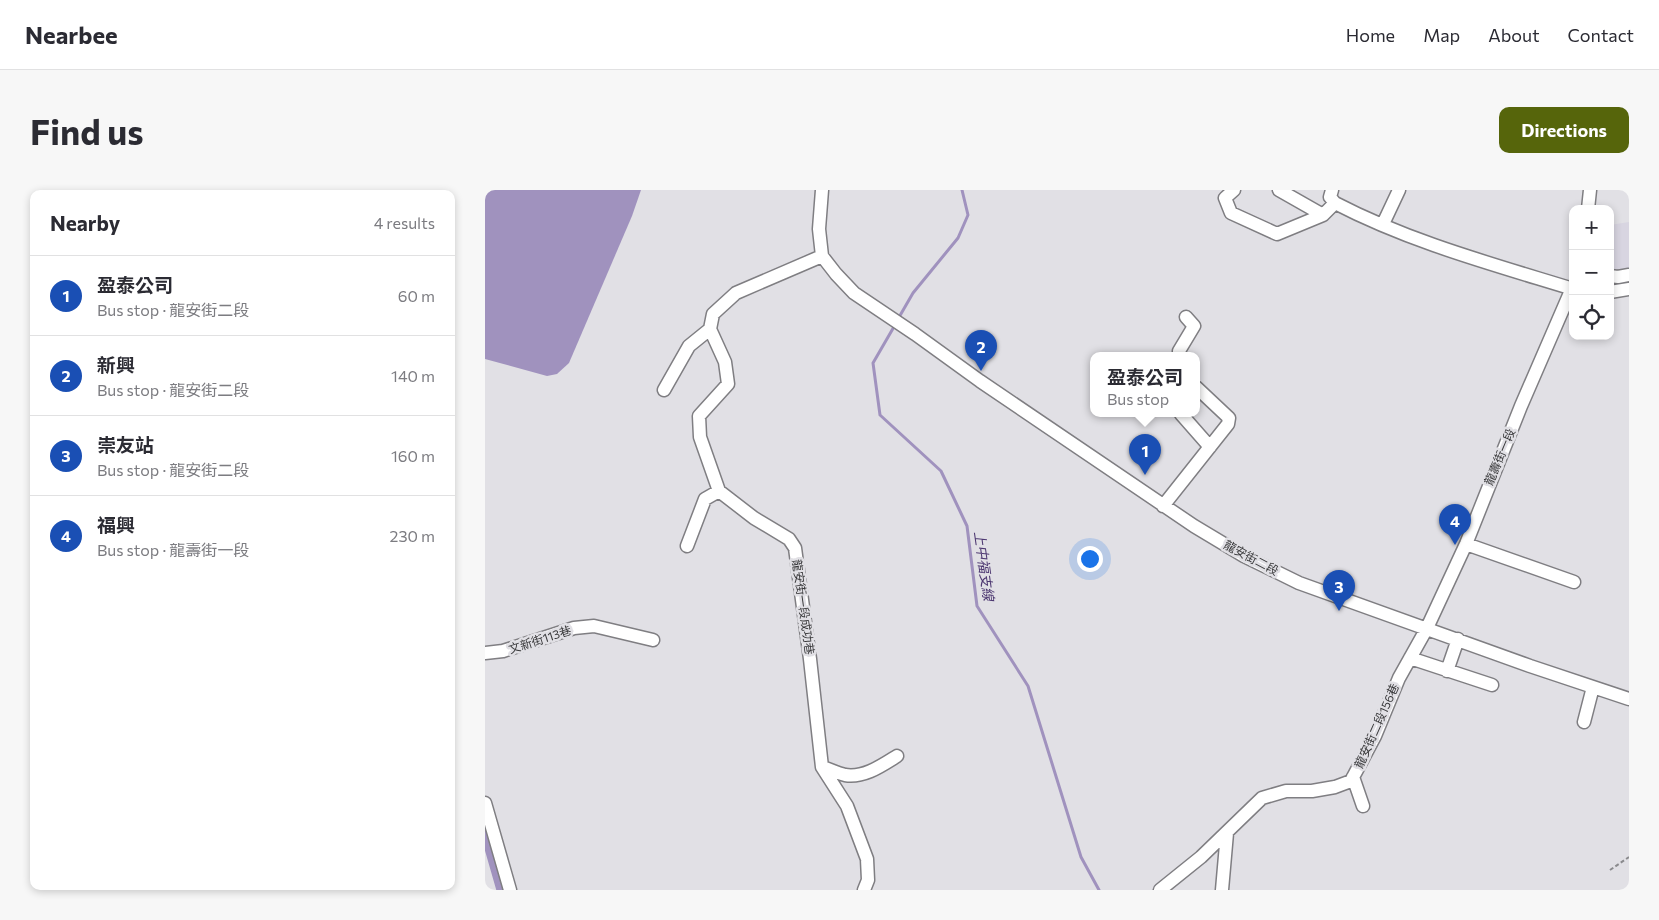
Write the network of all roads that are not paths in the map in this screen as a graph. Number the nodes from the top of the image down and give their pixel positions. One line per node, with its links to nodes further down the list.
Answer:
1 (822, 190): 11 (street)
2 (1234, 190): 9 (street)
3 (1279, 190): 9 (street)
4 (1332, 190): 7 (street)
5 (1399, 190): 10 (street)
6 (1589, 190): 8 (street)
7 (1335, 203): 9 (street); 10 (street)
8 (1588, 205)
9 (1323, 215)
10 (1383, 224): 14 (street)
11 (823, 256): 19 (street); 26 (street, 龍安街二段)
12 (1629, 275): 13 (street)
13 (1614, 276)
14 (1569, 287)
15 (1629, 289): 16 (street)
16 (1614, 291)
17 (1569, 295): 27 (street, 龍壽街一段)
18 (1186, 317): 20 (street)
19 (710, 329): 21 (street); 25 (street)
20 (1179, 352)
21 (664, 390)
22 (1200, 391): 24 (street)
23 (1184, 417): 24 (street)
24 (1210, 446): 26 (street)
25 (719, 491): 28 (street); 41 (street, 龍安街一段成功巷)
26 (1163, 506): 30 (street, 龍安街二段)
27 (1466, 544): 29 (street); 30 (street, 龍壽街一段)
28 (687, 546)
29 (1574, 582)
30 (1427, 628): 32 (street, 龍安街二段); 34 (street, 龍安街二段156巷)
31 (653, 640): 33 (street, 文新街113巷)
32 (1458, 640): 35 (street); 37 (street, 龍安街二段)
33 (485, 654)
34 (1410, 658): 35 (street); 42 (street, 龍安街二段156巷)
35 (1447, 670): 36 (street)
36 (1492, 685)
37 (1593, 687): 38 (street, 龍安街二段); 39 (street)
38 (1629, 699)
39 (1584, 722)
40 (897, 756): 41 (street)
41 (821, 767): 47 (street, 龍安街一段成功巷)
42 (1353, 777): 44 (street); 45 (street, 龍安街二段156巷)
43 (485, 803): 46 (street)
44 (1363, 806)
45 (1227, 833): 48 (street, 龍安街二段156巷); 49 (street)
46 (510, 890)
47 (864, 890)
48 (1160, 890)
49 (1222, 890)

